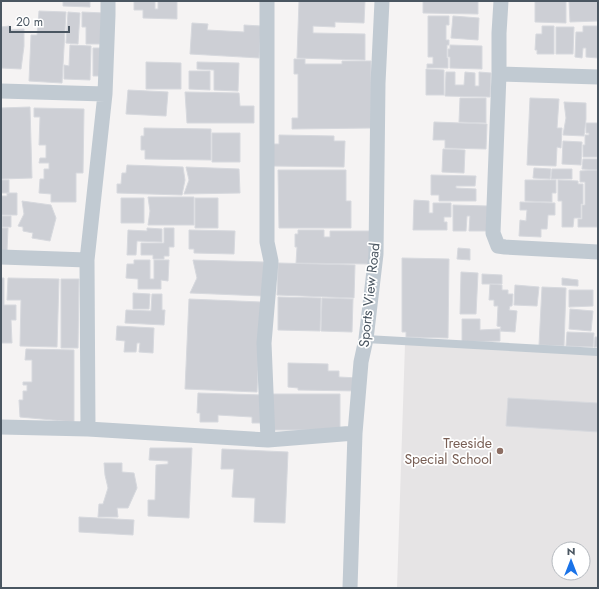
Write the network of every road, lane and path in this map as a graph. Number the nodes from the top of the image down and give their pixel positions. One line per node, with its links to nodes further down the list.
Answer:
1 (108, 1): 8 (street)
2 (267, 1): 17 (street)
3 (382, 1): 12 (street, Sports View Road)
4 (500, 1): 5 (street)
5 (499, 74): 6 (street); 9 (street)
6 (598, 77)
7 (1, 91): 8 (street)
8 (105, 94): 11 (street)
9 (598, 252)
10 (1, 257): 11 (street)
11 (87, 260): 15 (street)
12 (366, 339): 13 (lane); 16 (street, Sports View Road)
13 (598, 352)
14 (1, 427): 15 (street)
15 (88, 429): 17 (street)
16 (355, 433): 17 (street); 18 (street, Sports View Road)
17 (268, 440)
18 (350, 588)

